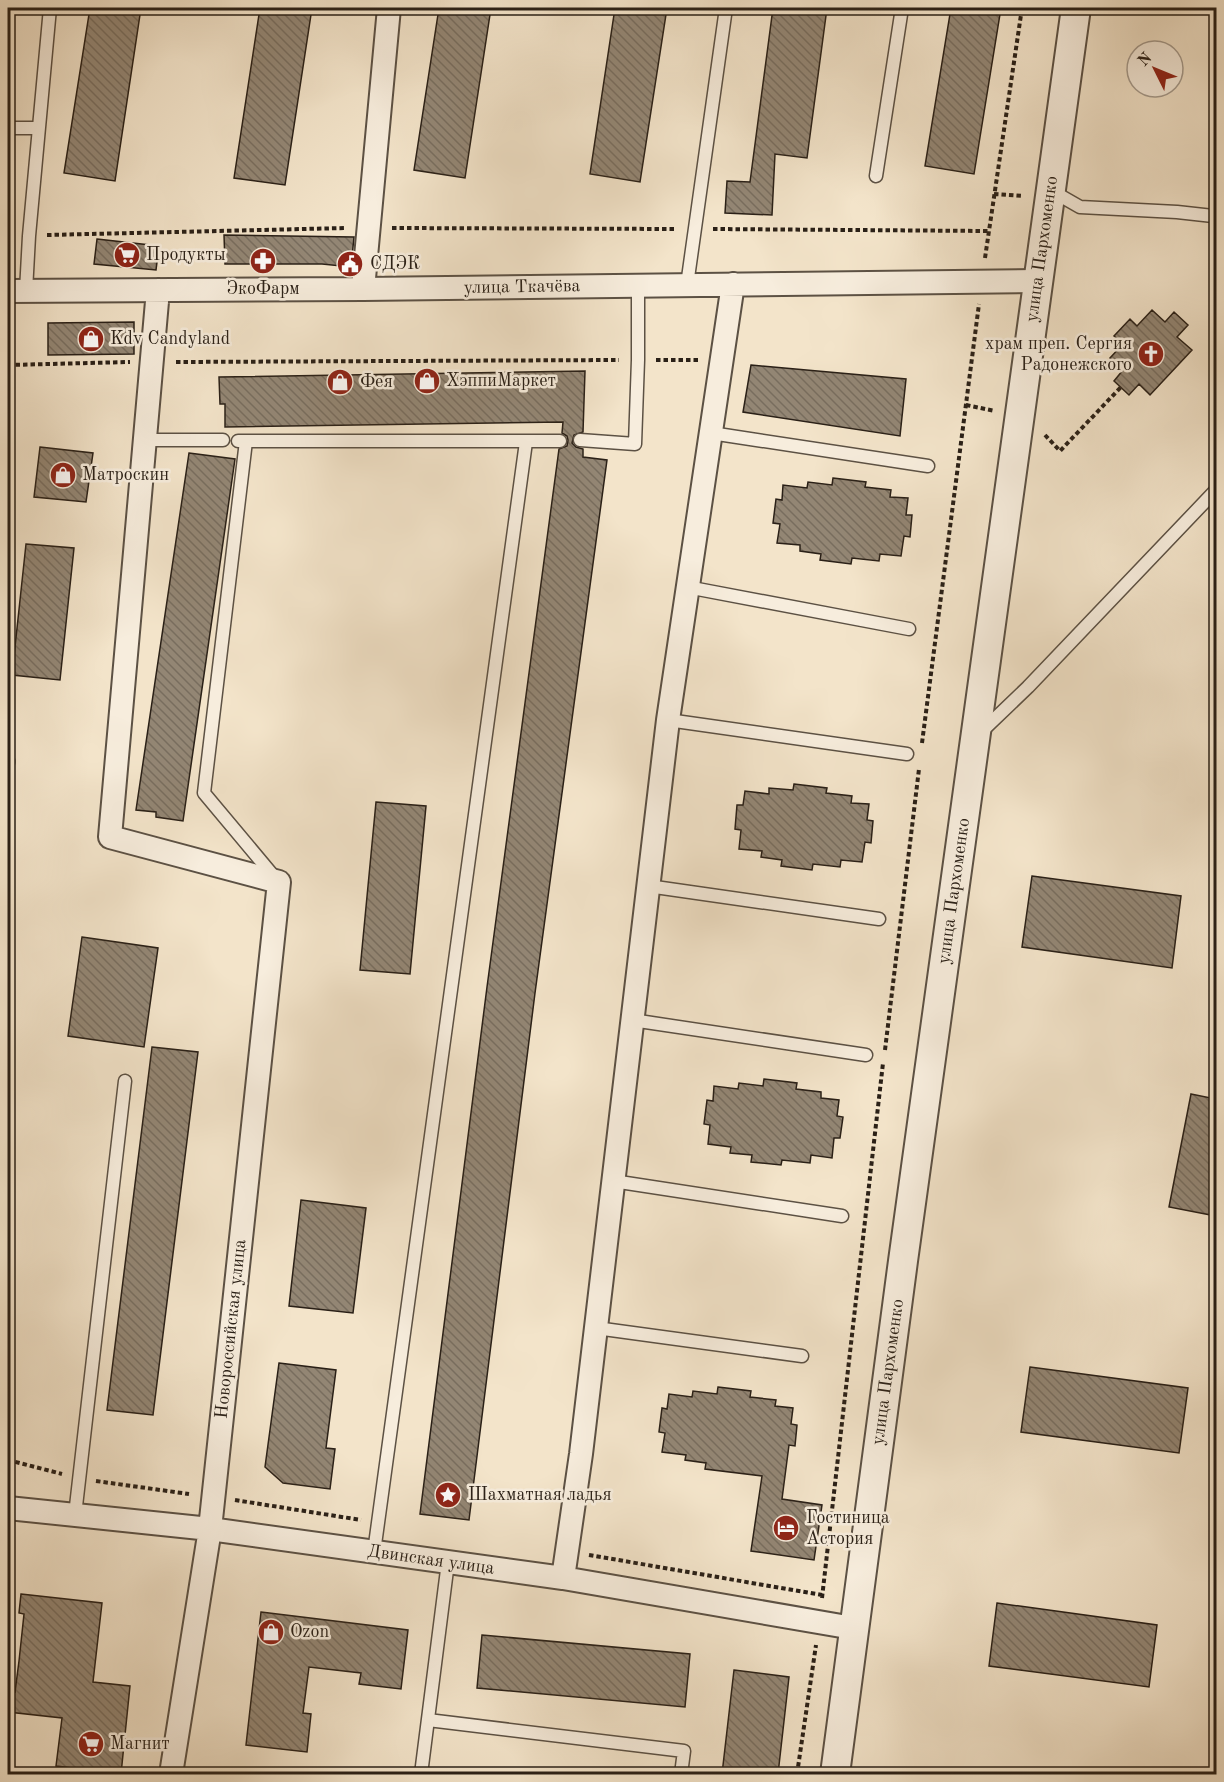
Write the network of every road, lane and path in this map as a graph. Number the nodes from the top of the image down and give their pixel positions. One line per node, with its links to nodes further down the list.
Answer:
1 (50, 8): 8 (lane)
2 (389, 8): 12 (street)
3 (726, 8): 13 (lane)
4 (902, 8): 9 (lane)
5 (1022, 8): 14 (path)
6 (1076, 8): 10 (street, улица Пархоменко)
7 (8, 128): 8 (lane)
8 (39, 128): 15 (lane)
9 (876, 176)
10 (1050, 190): 11 (lane); 17 (street, улица Пархоменко)
11 (1216, 219)
12 (369, 228): 13 (path); 15 (path); 21 (street)
13 (695, 229): 14 (path); 19 (lane)
14 (989, 231): 16 (path)
15 (29, 236): 23 (lane)
16 (982, 281): 17 (street, улица Ткачёва); 18 (street, улица Ткачёва); 42 (path)
17 (1037, 281): 41 (street, улица Пархоменко)
18 (733, 284): 19 (street, улица Ткачёва); 25 (street)
19 (687, 285): 20 (street, улица Ткачёва)
20 (638, 286): 21 (street, улица Ткачёва); 24 (lane)
21 (363, 289): 22 (street, улица Ткачёва)
22 (158, 290): 23 (street, улица Ткачёва); 26 (street)
23 (17, 291)
24 (638, 360): 25 (path); 26 (path); 32 (lane)
25 (721, 360): 30 (street)
26 (152, 362): 27 (path); 31 (street)
27 (8, 364)
28 (1121, 387): 29 (path)
29 (1043, 432)
30 (711, 433): 36 (lane); 38 (street)
31 (145, 440): 33 (lane); 45 (street)
32 (580, 440)
33 (223, 441)
34 (561, 441): 35 (lane)
35 (526, 442): 45 (lane); 58 (lane)
36 (928, 465)
37 (1216, 489): 41 (lane)
38 (687, 587): 39 (lane); 40 (street)
39 (909, 628)
40 (668, 720): 43 (lane); 46 (street)
41 (975, 738): 64 (street, улица Пархоменко)
42 (922, 744)
43 (907, 754)
44 (919, 767): 62 (path)
45 (279, 882): 57 (street, Новороссийская улица)
46 (648, 886): 47 (lane); 48 (street)
47 (879, 919)
48 (632, 1020): 49 (lane); 51 (street)
49 (866, 1055)
50 (125, 1081): 56 (lane)
51 (613, 1181): 52 (lane); 53 (street)
52 (842, 1216)
53 (596, 1328): 54 (lane); 59 (street)
54 (802, 1356)
55 (8, 1508): 56 (street, Двинская улица)
56 (75, 1515): 57 (street, Двинская улица)
57 (210, 1529): 58 (street, Двинская улица); 66 (street, Новороссийская улица)
58 (374, 1552): 60 (street, Двинская улица)
59 (567, 1552): 61 (street); 62 (path)
60 (448, 1562): 61 (street, Двинская улица); 65 (lane)
61 (563, 1578): 63 (street, Двинская улица)
62 (822, 1594): 63 (path)
63 (819, 1623): 64 (street, Двинская улица); 69 (path)
64 (853, 1628): 70 (street, улица Пархоменко)
65 (428, 1720): 67 (lane); 68 (lane)
66 (171, 1774)
67 (421, 1774)
68 (681, 1774)
69 (797, 1774)
70 (835, 1774)

